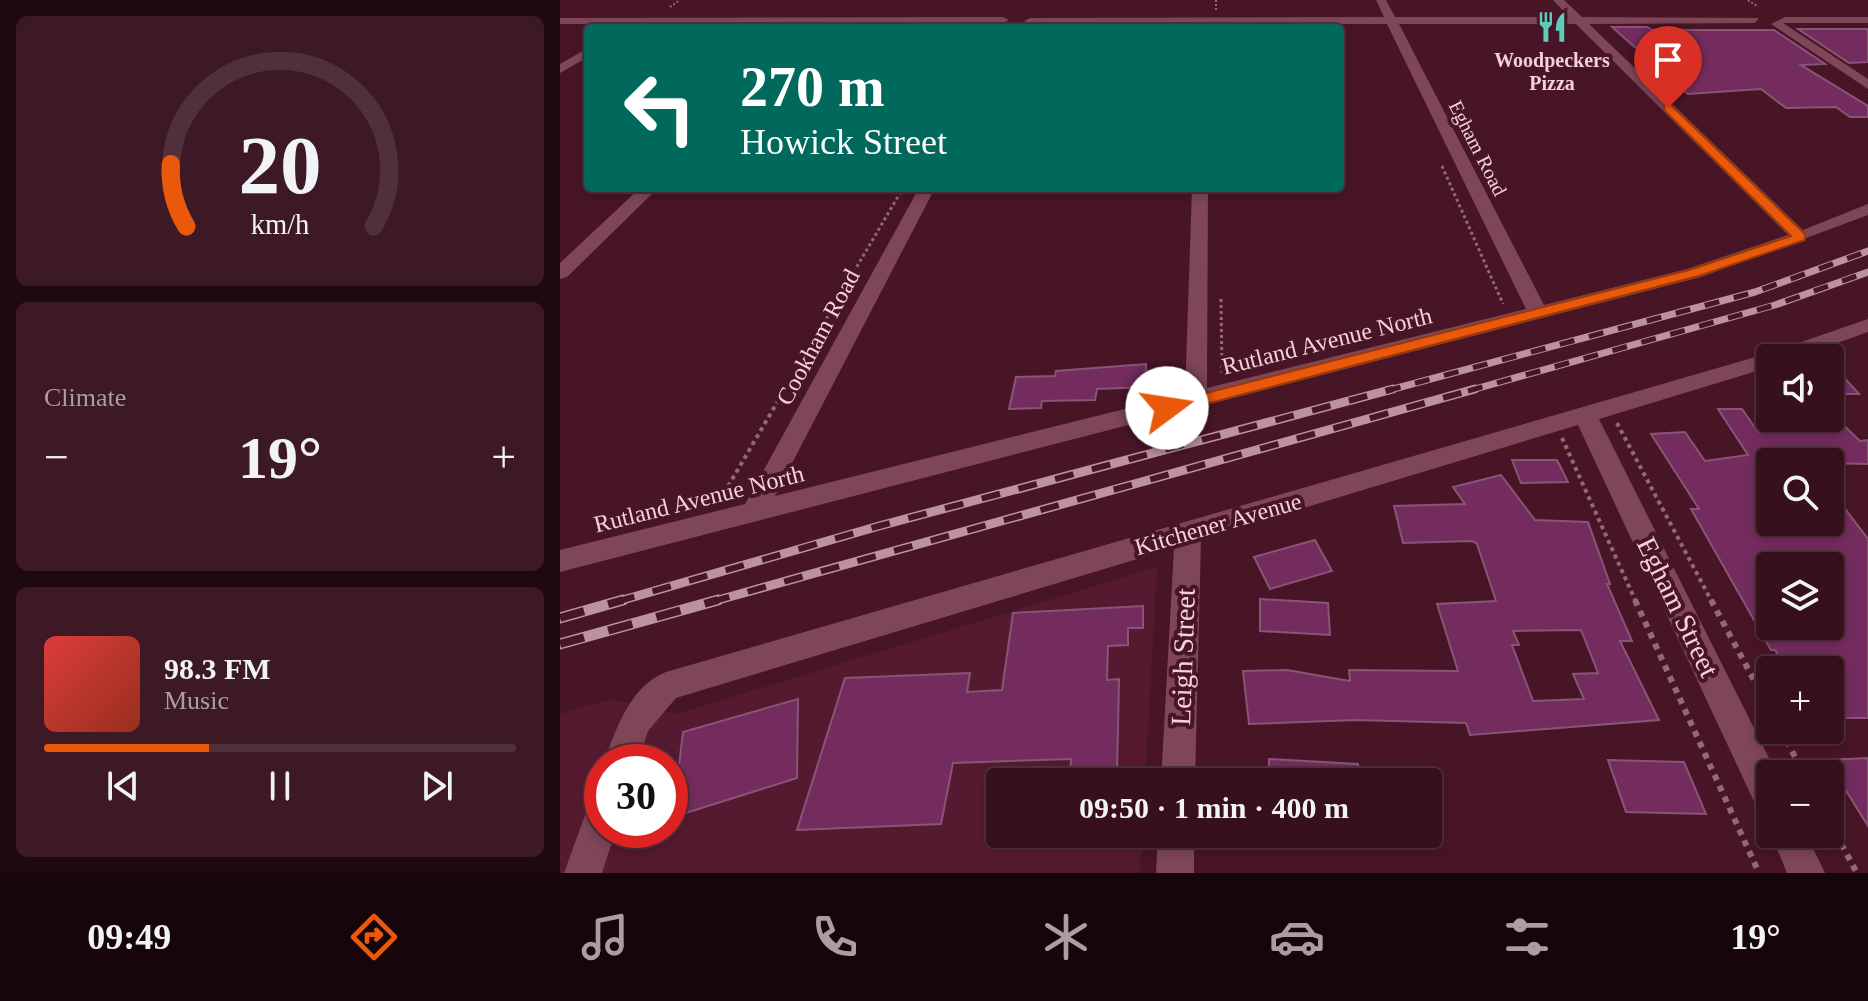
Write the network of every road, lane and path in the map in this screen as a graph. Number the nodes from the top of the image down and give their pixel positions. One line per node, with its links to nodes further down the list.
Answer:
1 (1381, 0): 9 (street, Egham Road)
2 (1558, 0): 10 (street)
3 (1748, 6): 6 (street)
4 (658, 8): 13 (street)
5 (841, 8): 16 (street)
6 (1758, 17): 10 (street); 14 (street)
7 (1203, 19): 8 (street); 9 (street)
8 (1017, 20): 16 (street)
9 (1391, 20): 10 (street); 27 (street, Egham Road)
10 (1578, 20): 25 (street)
11 (1868, 20): 14 (street)
12 (560, 21): 13 (street)
13 (637, 21): 15 (street); 16 (street)
14 (1781, 22): 19 (street)
15 (632, 24)
16 (824, 24)
17 (584, 54): 18 (street)
18 (560, 69)
19 (1868, 85)
20 (646, 192): 26 (street)
21 (901, 192): 36 (path)
22 (925, 192): 35 (street, Cookham Road)
23 (1200, 192): 31 (street)
24 (1868, 209): 25 (street, Rutland Avenue North)
25 (1800, 237): 27 (street, Rutland Avenue North)
26 (560, 273)
27 (1539, 314): 31 (street, Rutland Avenue North)
28 (1868, 325): 29 (street, Kitchener Avenue)
29 (1814, 344)
30 (1756, 364): 32 (street, Kitchener Avenue)
31 (1196, 401): 35 (street, Rutland Avenue North)
32 (1585, 415): 37 (street, Kitchener Avenue); 42 (street, Egham Street)
33 (1615, 420): 39 (path)
34 (1561, 436): 49 (path)
35 (754, 511): 36 (street, Rutland Avenue North)
36 (706, 523): 38 (street, Rutland Avenue North)
37 (1188, 532): 40 (street, Kitchener Avenue); 41 (street, Leigh Street)
38 (560, 561)
39 (1756, 684)
40 (627, 744)
41 (1179, 768)
42 (1756, 769)
43 (591, 848): 47 (street)
44 (1176, 848): 48 (street)
45 (1794, 848): 50 (street)
46 (1844, 848): 51 (path)
47 (583, 873)
48 (1175, 873)
49 (1759, 873)
50 (1806, 873)
51 (1857, 873)

